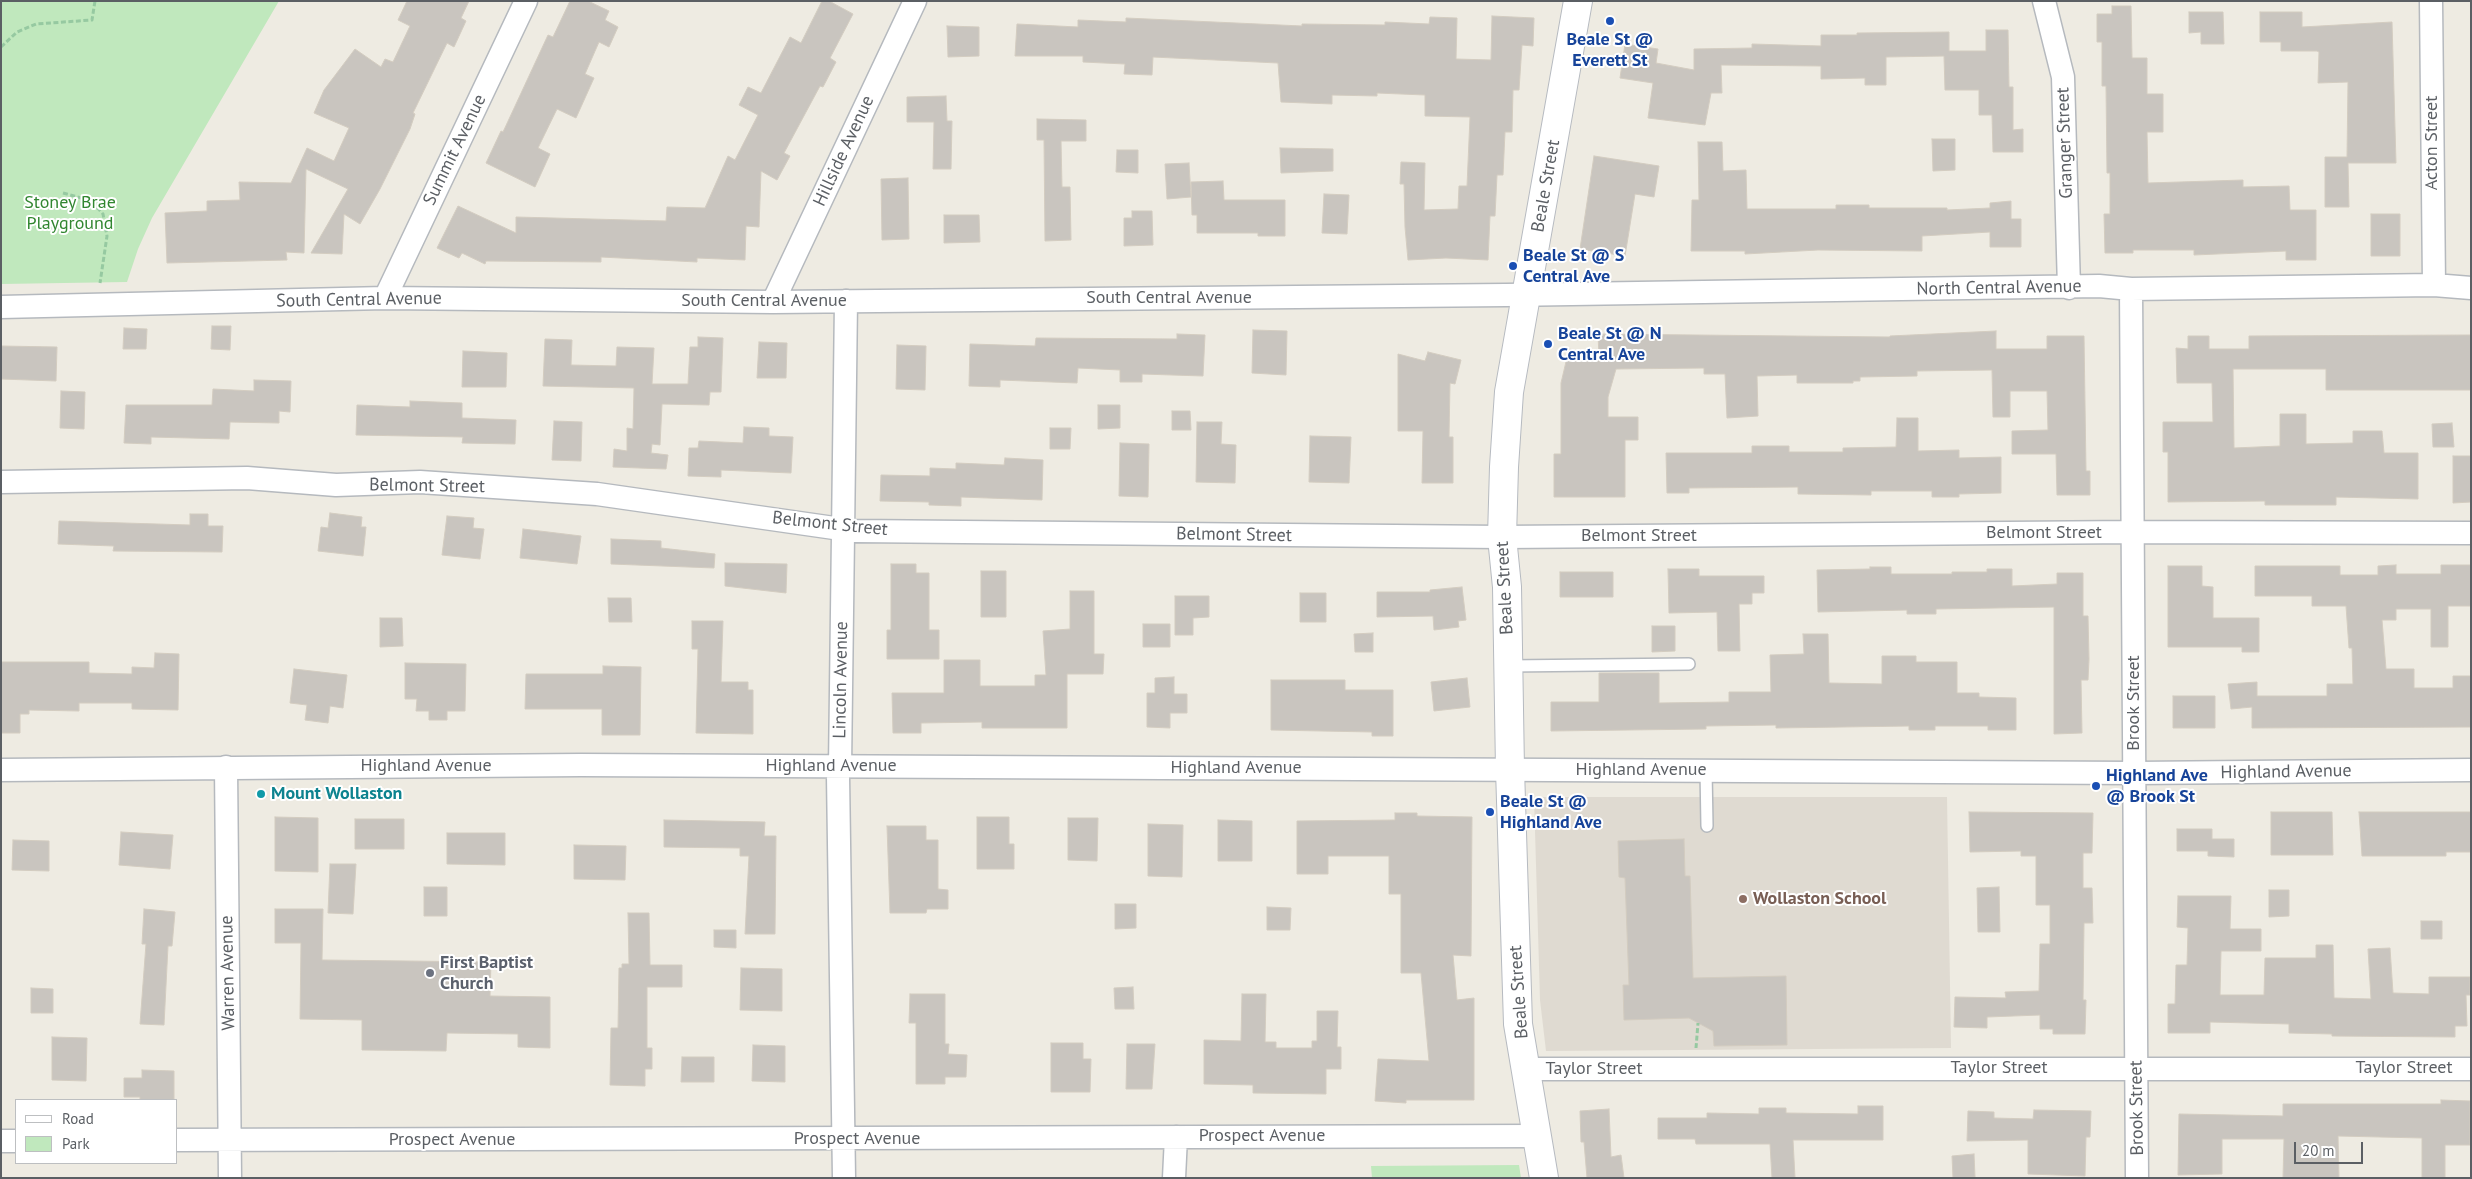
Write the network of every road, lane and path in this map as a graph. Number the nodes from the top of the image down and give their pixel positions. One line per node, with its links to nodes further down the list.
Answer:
1 (95, 1): 7 (path)
2 (526, 1): 15 (street, Summit Avenue)
3 (914, 1): 17 (street, Hillside Avenue)
4 (1578, 1): 14 (main road, Beale Street)
5 (2044, 1): 11 (street, Granger Street)
6 (2431, 1): 10 (street, Acton Street)
7 (1, 47)
8 (63, 193): 9 (path)
9 (100, 284)
10 (2434, 285): 12 (street, North Central Avenue); 13 (street, North Central Avenue)
11 (2069, 288): 13 (street, North Central Avenue); 14 (street, North Central Avenue)
12 (2471, 288)
13 (2131, 289): 21 (street, Brook Street)
14 (1527, 295): 16 (street, South Central Avenue); 23 (main road, Beale Street)
15 (385, 298): 17 (street, South Central Avenue); 18 (street, South Central Avenue)
16 (846, 301): 17 (street, South Central Avenue); 20 (street, Lincoln Avenue)
17 (773, 302)
18 (1, 307)
19 (1, 482): 20 (street, Belmont Street)
20 (843, 528): 23 (street, Belmont Street); 26 (street, Lincoln Avenue)
21 (2134, 532): 22 (street, Belmont Street); 23 (street, Belmont Street); 32 (street, Brook Street)
22 (2471, 533)
23 (1502, 537): 25 (main road, Beale Street)
24 (1689, 664): 25 (lane)
25 (1508, 666): 28 (main road, Beale Street)
26 (840, 766): 27 (street, Highland Avenue); 28 (street, Highland Avenue); 39 (street, Lincoln Avenue)
27 (226, 768): 29 (street, Highland Avenue); 41 (street, Warren Avenue)
28 (1510, 769): 30 (street, Highland Avenue); 36 (main road, Beale Street)
29 (1, 770)
30 (1706, 770): 32 (street, Highland Avenue); 33 (lane)
31 (2471, 770): 32 (street, Highland Avenue)
32 (2135, 773): 34 (street, Brook Street)
33 (1707, 826)
34 (2136, 1068): 35 (street, Taylor Street); 36 (street, Taylor Street); 48 (street, Brook Street)
35 (2471, 1068)
36 (1526, 1069): 37 (main road, Beale Street)
37 (1537, 1136): 38 (street, Prospect Avenue); 47 (main road, Beale Street)
38 (1176, 1137): 39 (street, Prospect Avenue); 46 (street)
39 (844, 1139): 41 (street, Prospect Avenue); 45 (street, Lincoln Avenue)
40 (178, 1140): 41 (street, Prospect Avenue)
41 (229, 1140): 44 (street, Warren Avenue)
42 (1, 1141): 43 (street)
43 (15, 1141)
44 (230, 1178)
45 (844, 1178)
46 (1174, 1178)
47 (1544, 1178)
48 (2137, 1178)

